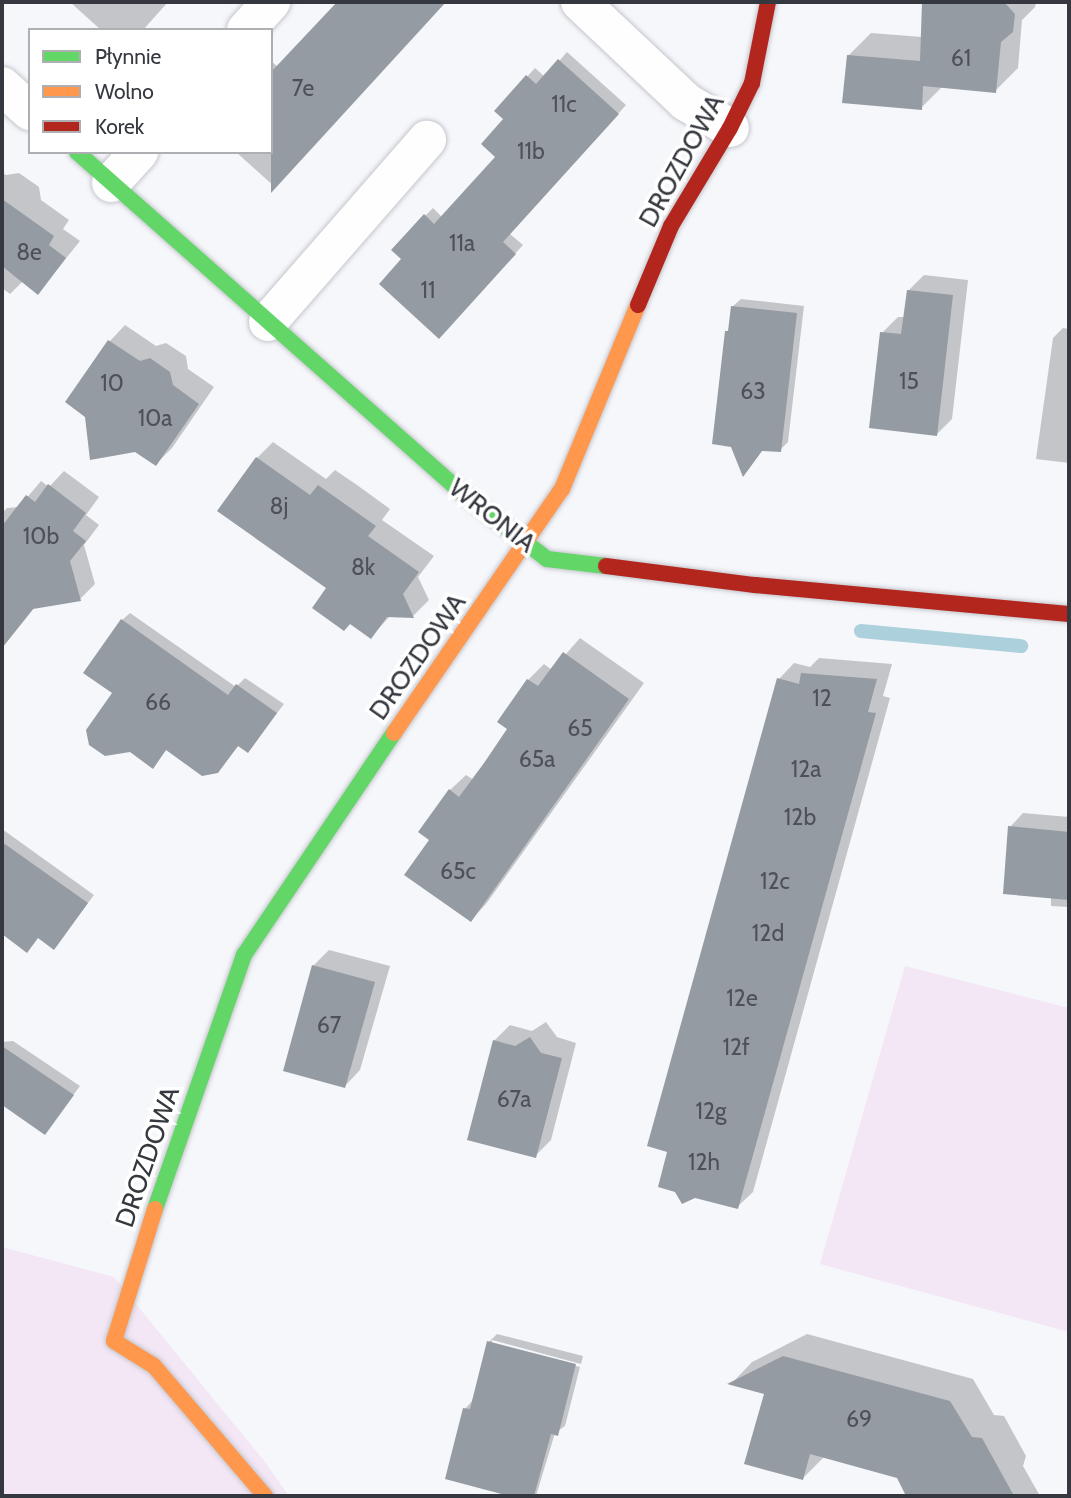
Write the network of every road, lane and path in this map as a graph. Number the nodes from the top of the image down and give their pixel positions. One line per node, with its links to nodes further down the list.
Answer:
1 (271, 2): 4 (street)
2 (580, 2): 7 (street)
3 (768, 2): 7 (street, DROZDOWA)
4 (248, 28)
5 (2, 86): 6 (street)
6 (28, 109)
7 (730, 128): 13 (street, DROZDOWA)
8 (427, 140): 12 (street)
9 (79, 154): 11 (street, WRONIA)
10 (137, 154): 11 (street)
11 (111, 183): 12 (street, WRONIA)
12 (268, 323): 13 (street, WRONIA)
13 (526, 544): 14 (street, WRONIA); 15 (street, DROZDOWA)
14 (1069, 614)
15 (265, 1496)

